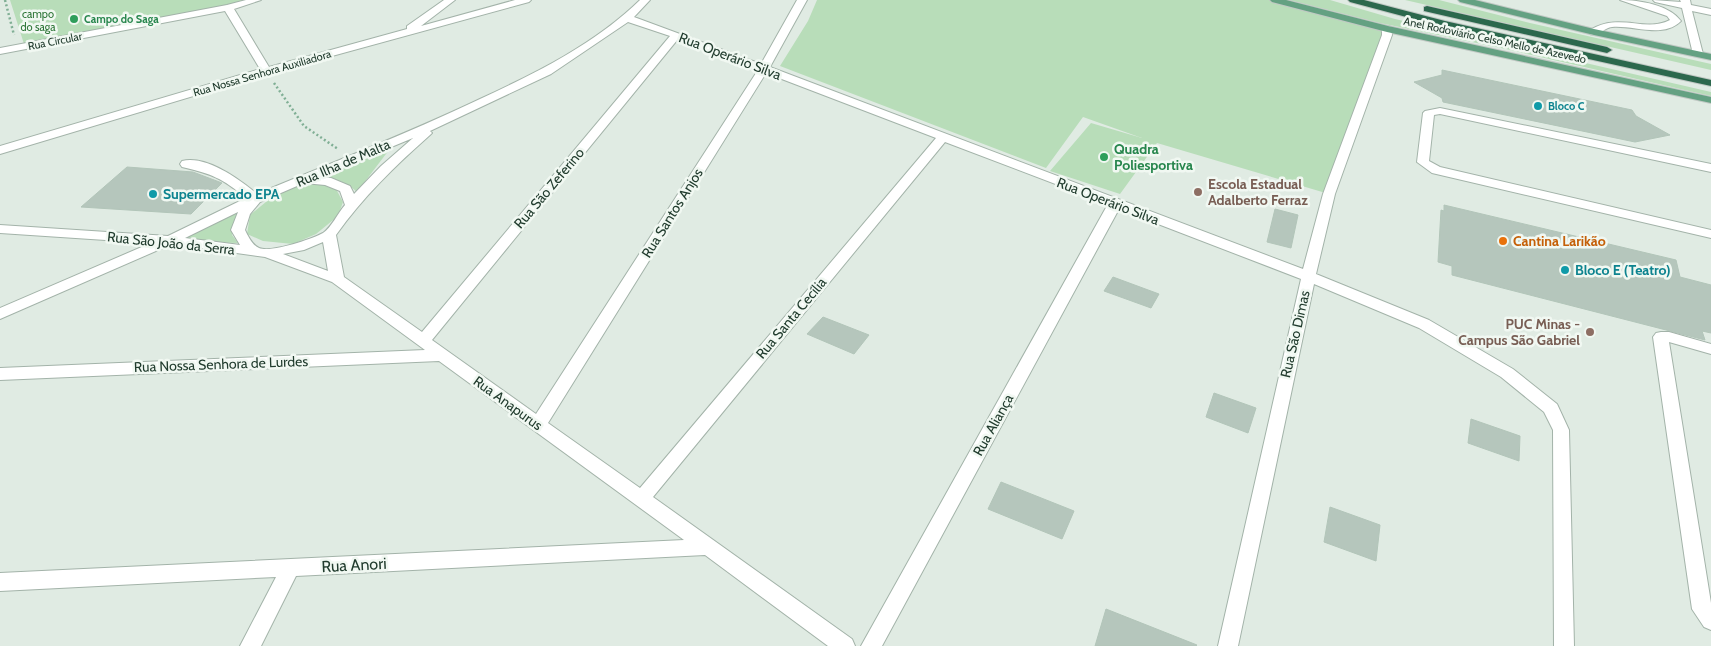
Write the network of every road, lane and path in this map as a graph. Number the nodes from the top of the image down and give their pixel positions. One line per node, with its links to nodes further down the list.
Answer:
1 (6, 0): 23 (path)
2 (256, 0): 16 (street, Rua Circular)
3 (450, 0): 21 (street)
4 (486, 0): 15 (street)
5 (526, 0): 15 (street, Rua Nossa Senhora Auxiliadora)
6 (645, 0): 18 (street, Rua Ilha de Malta)
7 (802, 0): 27 (street, Rua Santos Anjos)
8 (1276, 0): 19 (main road, Anel Rodoviário Celso Mello de Azevedo)
9 (1353, 0): 30 (highway, Anel Rodoviário Celso Mello de Azevedo)
10 (1393, 0): 29 (highway, Anel Rodoviário Celso Mello de Azevedo)
11 (1463, 0): 20 (main road)
12 (1625, 0): 20 (street)
13 (1658, 0): 14 (street)
14 (1686, 3): 17 (street); 25 (street)
15 (512, 4): 21 (street, Rua Nossa Senhora Auxiliadora)
16 (228, 8): 23 (street, Rua Circular); 28 (street)
17 (1711, 12)
18 (627, 18): 22 (street, Rua Operário Silva); 32 (street, Rua Ilha de Malta)
19 (1387, 29): 31 (main road, Anel Rodoviário Celso Mello de Azevedo); 47 (street, Rua São Dimas)
20 (1594, 32): 25 (main road)
21 (401, 35): 28 (street, Rua Nossa Senhora Auxiliadora)
22 (676, 35): 27 (street, Rua Operário Silva); 50 (street, Rua São Zeferino)
23 (18, 48): 24 (street, Rua Circular)
24 (0, 51)
25 (1698, 54): 26 (main road)
26 (1711, 57)
27 (764, 68): 33 (street, Rua Operário Silva); 54 (street, Rua Santos Anjos)
28 (266, 71): 34 (street, Rua Nossa Senhora Auxiliadora); 35 (path)
29 (1711, 73)
30 (1711, 83)
31 (1711, 100)
32 (439, 122): 35 (street, Rua Ilha de Malta); 40 (street)
33 (942, 138): 41 (street, Rua Operário Silva); 55 (street, Rua Santa Cecília)
34 (0, 150)
35 (352, 159): 38 (street, Rua Ilha de Malta)
36 (186, 164): 39 (street)
37 (1711, 168): 43 (street)
38 (302, 180): 39 (street, Rua Ilha de Malta); 40 (street)
39 (255, 200): 45 (street, Rua Ilha de Malta); 46 (street)
40 (350, 204): 44 (street)
41 (1115, 204): 47 (street, Rua Operário Silva); 63 (street, Rua Aliança)
42 (0, 229): 45 (street, Rua São João da Serra)
43 (1711, 234)
44 (329, 235): 46 (street); 48 (street)
45 (170, 240): 46 (street, Rua São João da Serra); 49 (street, Rua Ilha de Malta)
46 (262, 253): 48 (street, Rua São João da Serra)
47 (1308, 276): 60 (street, Rua Operário Silva); 64 (street, Rua São Dimas)
48 (337, 279): 50 (street, Rua Anapurus)
49 (0, 314)
50 (423, 341): 52 (street, Rua Anapurus)
51 (1711, 349): 59 (street)
52 (442, 355): 53 (street, Rua Nossa Senhora de Lurdes); 54 (street, Rua Anapurus)
53 (0, 374)
54 (538, 424): 55 (street, Rua Anapurus)
55 (641, 499): 56 (street, Rua Anapurus)
56 (708, 547): 57 (street, Rua Anori); 62 (street, Rua Anapurus)
57 (290, 568): 58 (street, Rua Anori); 61 (street)
58 (0, 582)
59 (1711, 621)
60 (1569, 643)
61 (250, 646)
62 (845, 646)
63 (871, 646)
64 (1228, 646)

